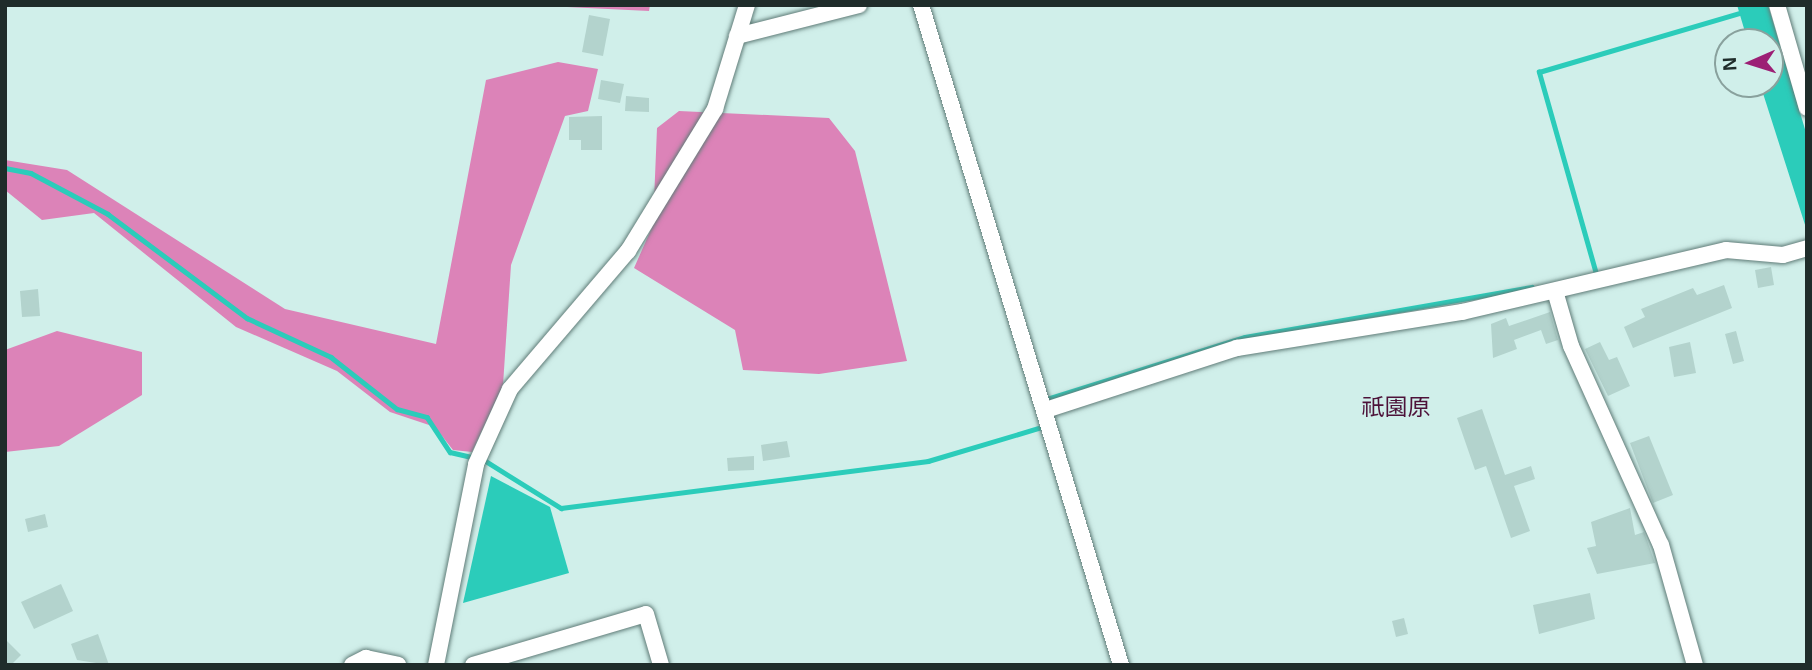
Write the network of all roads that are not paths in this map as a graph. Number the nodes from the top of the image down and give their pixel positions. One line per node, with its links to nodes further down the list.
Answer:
1 (747, 5): 5 (street)
2 (859, 5): 5 (street)
3 (920, 5): 9 (street)
4 (1777, 5): 6 (street)
5 (737, 36): 12 (street)
6 (1807, 107)
7 (1807, 248): 8 (street)
8 (1555, 291): 9 (street); 16 (street)
9 (1045, 410): 15 (street)
10 (352, 665): 11 (street)
11 (398, 665)
12 (436, 665)
13 (473, 665): 14 (street)
14 (661, 665)
15 (1121, 665)
16 (1695, 665)

